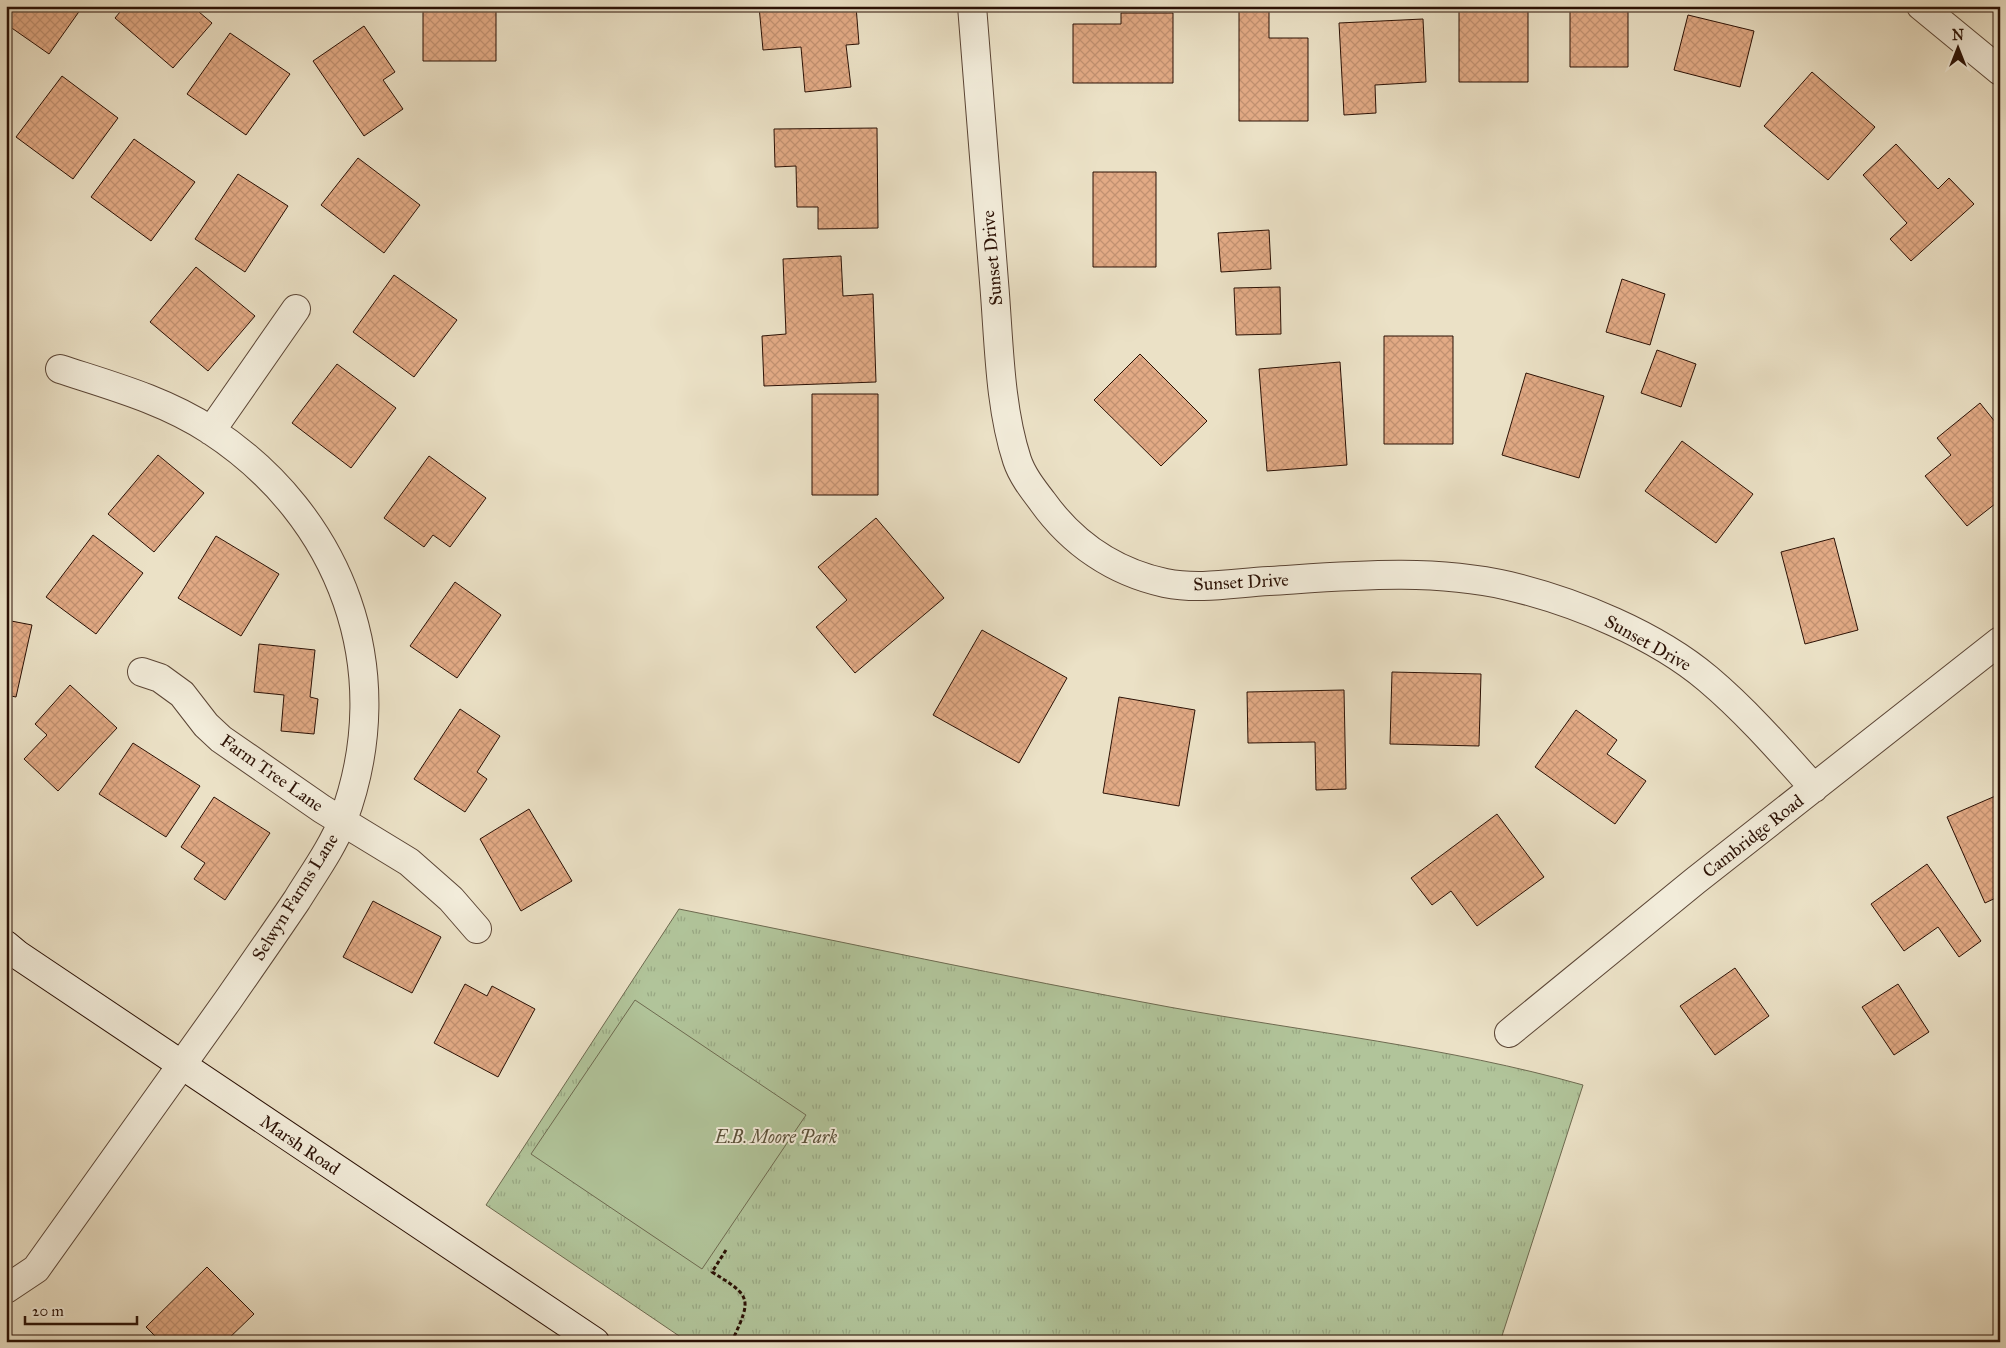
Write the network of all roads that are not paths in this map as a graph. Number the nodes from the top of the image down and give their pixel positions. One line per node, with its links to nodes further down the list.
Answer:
1 (972, 6): 9 (street, Sunset Drive)
2 (1921, 6): 3 (street)
3 (2000, 71)
4 (296, 309): 6 (street)
5 (60, 369): 6 (street, Selwyn Farms Lane)
6 (211, 431): 10 (street, Selwyn Farms Lane)
7 (2000, 641): 9 (street, Cambridge Road)
8 (142, 672): 10 (street, Farm Tree Lane)
9 (1814, 788): 13 (street, Cambridge Road)
10 (342, 821): 11 (street, Farm Tree Lane); 14 (street, Selwyn Farms Lane)
11 (476, 929)
12 (6, 945): 14 (street, Marsh Road)
13 (1509, 1033)
14 (181, 1065): 15 (street, Selwyn Farms Lane); 16 (street, Marsh Road)
15 (6, 1289)
16 (595, 1342)

